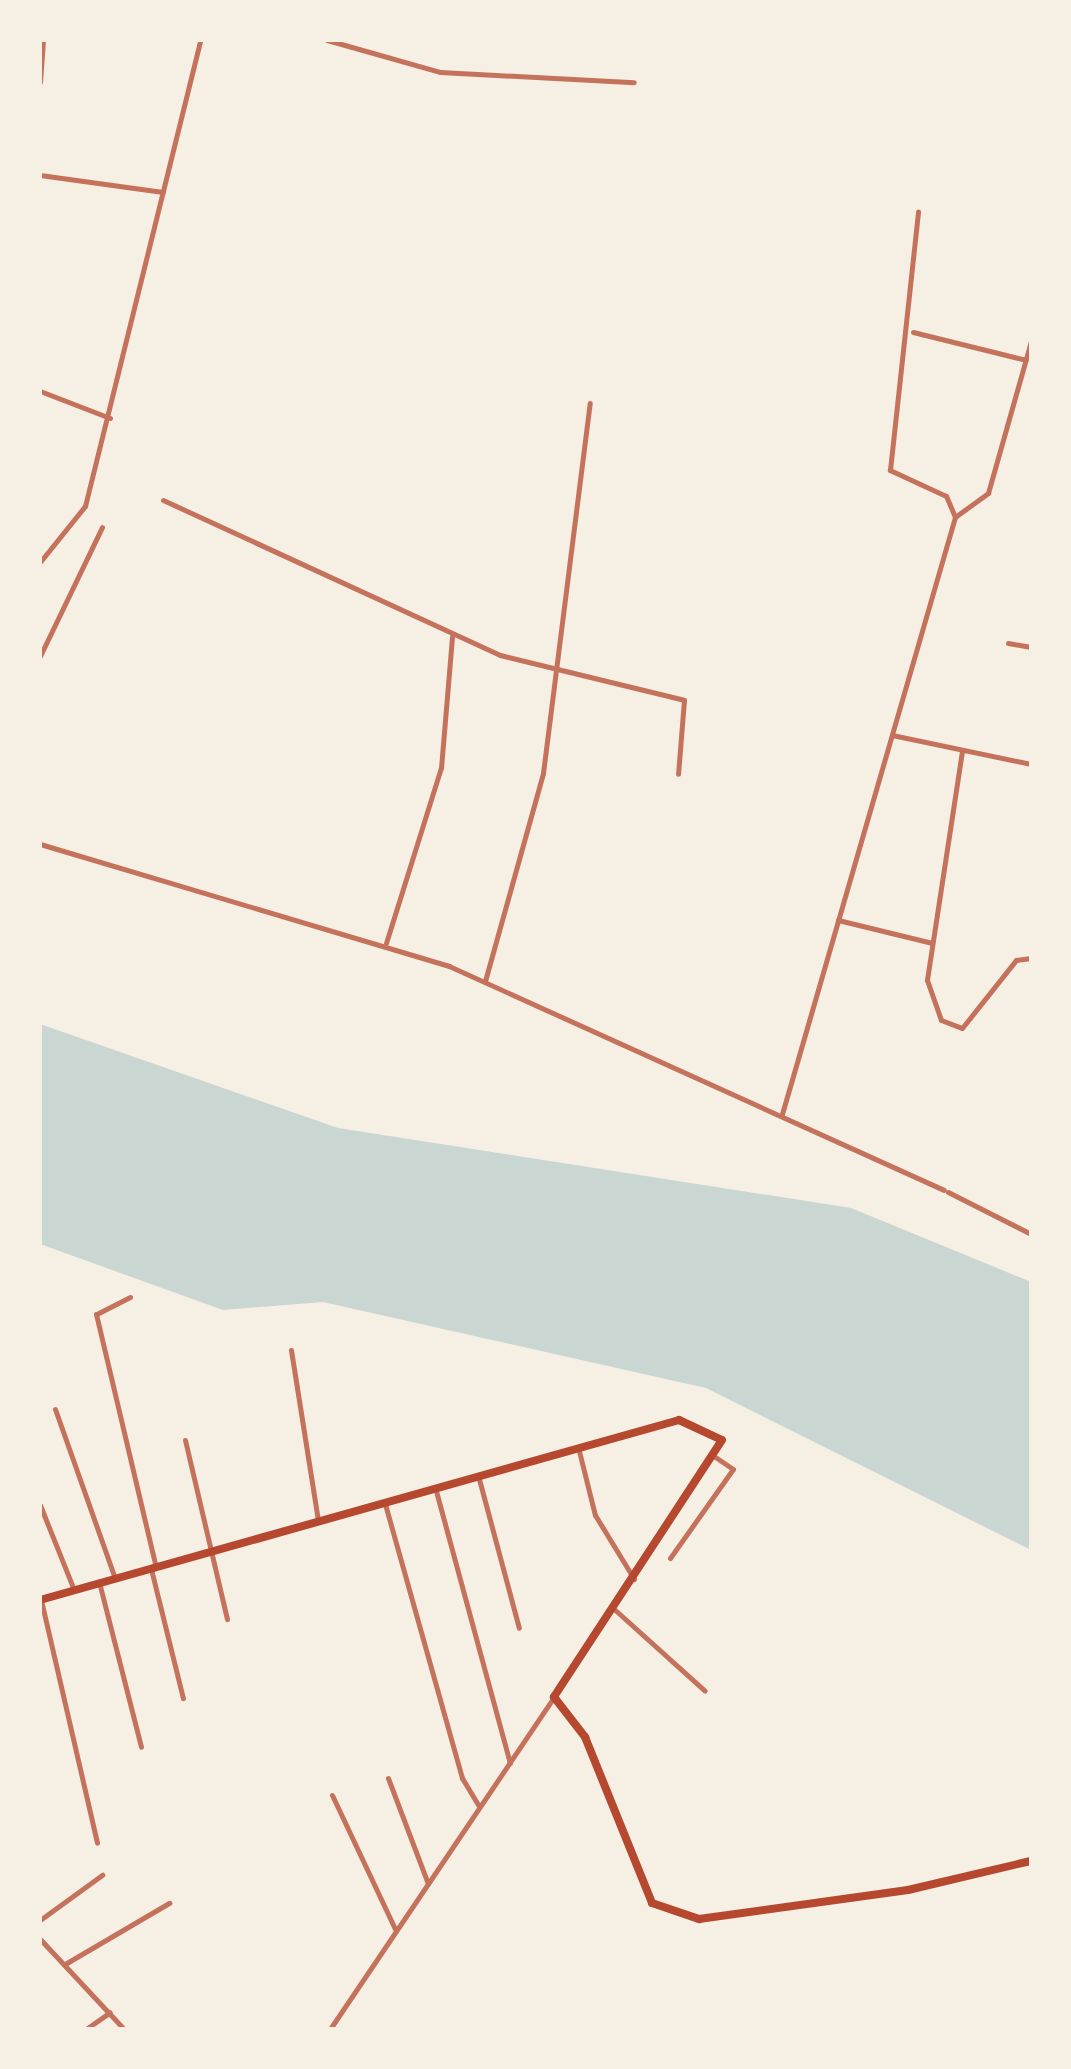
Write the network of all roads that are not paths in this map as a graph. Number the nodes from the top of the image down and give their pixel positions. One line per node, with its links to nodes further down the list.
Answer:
1 (43, 40): 4 (street)
2 (200, 40): 7 (street)
3 (327, 40): 5 (street)
4 (40, 82)
5 (634, 82)
6 (40, 175): 7 (street)
7 (163, 192): 14 (street)
8 (918, 212): 9 (street)
9 (912, 332): 11 (street); 16 (street)
10 (1031, 341): 11 (street)
11 (1028, 364): 16 (street)
12 (40, 390): 14 (street)
13 (590, 403): 23 (street)
14 (110, 418): 18 (street)
15 (163, 500): 19 (street)
16 (955, 517): 24 (street)
17 (102, 527): 22 (street)
18 (40, 562)
19 (452, 636): 23 (street); 30 (street)
20 (1008, 644): 21 (street)
21 (1031, 647)
22 (40, 656)
23 (553, 672): 27 (street); 33 (street)
24 (891, 735): 25 (street); 29 (street)
25 (962, 751): 26 (street); 31 (street)
26 (1031, 764)
27 (678, 774)
28 (40, 844): 30 (street)
29 (837, 920): 31 (street); 34 (street)
30 (386, 943): 33 (street)
31 (932, 943): 32 (street)
32 (1031, 958)
33 (486, 981): 34 (street)
34 (782, 1114): 35 (street)
35 (1031, 1234)
36 (130, 1296): 49 (street)
37 (291, 1350): 46 (street)
38 (56, 1409): 50 (street)
39 (185, 1440): 47 (street)
40 (579, 1451): 41 (main road); 42 (main road); 51 (street)
41 (712, 1456): 48 (street); 51 (main road)
42 (479, 1479): 43 (main road); 57 (street)
43 (436, 1491): 44 (main road); 62 (street)
44 (385, 1504): 46 (main road); 65 (street)
45 (40, 1505): 53 (street)
46 (318, 1524): 47 (main road)
47 (213, 1552): 49 (main road); 56 (street)
48 (670, 1558)
49 (153, 1568): 50 (main road); 60 (street)
50 (116, 1578): 52 (main road)
51 (634, 1579): 55 (main road)
52 (99, 1582): 53 (main road); 61 (street)
53 (74, 1590): 54 (main road)
54 (40, 1600): 66 (street)
55 (620, 1614): 58 (street); 59 (main road)
56 (228, 1619)
57 (518, 1628)
58 (705, 1691)
59 (554, 1696): 62 (street); 67 (main road)
60 (183, 1698)
61 (141, 1747)
62 (510, 1764): 65 (street)
63 (388, 1778): 69 (street)
64 (332, 1795): 72 (street)
65 (479, 1806): 69 (street)
66 (97, 1843)
67 (1031, 1861)
68 (102, 1875): 71 (street)
69 (428, 1884): 72 (street)
70 (169, 1903): 74 (street)
71 (40, 1920)
72 (396, 1931): 78 (street)
73 (40, 1939): 74 (street)
74 (65, 1964): 75 (street)
75 (110, 2012): 76 (street); 77 (street)
76 (86, 2029)
77 (124, 2029)
78 (330, 2029)

